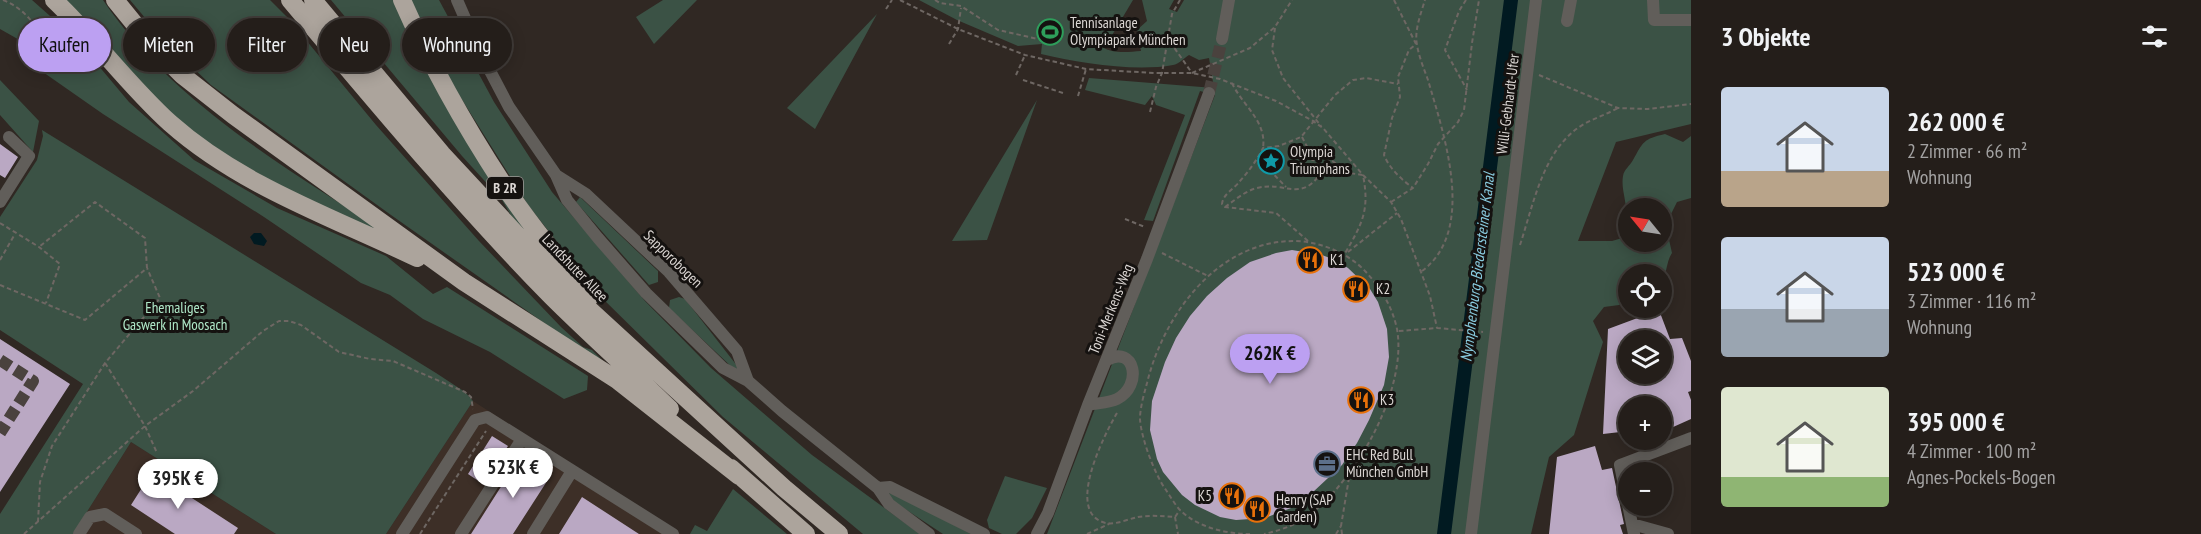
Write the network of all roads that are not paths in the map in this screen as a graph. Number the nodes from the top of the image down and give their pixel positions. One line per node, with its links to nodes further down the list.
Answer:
1 (54, 0): 18 (highway)
2 (115, 0): 18 (highway)
3 (290, 0): 26 (highway)
4 (313, 0): 19 (highway, Landshuter Allee)
5 (402, 0): 19 (highway, B 2R)
6 (457, 0): 16 (street, Sapporobogen)
7 (1229, 0): 13 (street)
8 (1536, 0): 40 (street, Willi-Gebhardt-Ufer)
9 (1571, 0): 12 (street)
10 (1653, 0): 11 (street)
11 (1691, 20)
12 (1567, 21)
13 (1222, 39)
14 (1209, 93): 20 (street, Toni-Merkens-Weg)
15 (9, 137): 17 (street)
16 (556, 175): 21 (street, Sapporobogen); 21 (street, Sapporobogen)
17 (0, 202)
18 (464, 282): 26 (highway)
19 (639, 356): 36 (highway, Landshuter Allee / B 2R)
20 (1107, 360): 22 (street, Toni-Merkens-Weg); 22 (street)
21 (748, 381): 27 (street, Sapporobogen)
22 (1088, 405): 39 (street, Toni-Merkens-Weg)
23 (1691, 438): 28 (street)
24 (522, 439): 25 (street); 31 (street); 32 (street)
25 (572, 471): 33 (street); 34 (street)
26 (739, 476): 35 (highway)
27 (878, 488): 37 (street, Sapporobogen); 38 (street, Sapporobogen)
28 (1633, 529): 41 (street)
29 (79, 534): 30 (street)
30 (136, 534)
31 (402, 534)
32 (461, 534)
33 (532, 534)
34 (673, 534)
35 (806, 534)
36 (839, 534)
37 (929, 534)
38 (984, 534)
39 (1037, 534)
40 (1471, 534)
41 (1668, 534)

